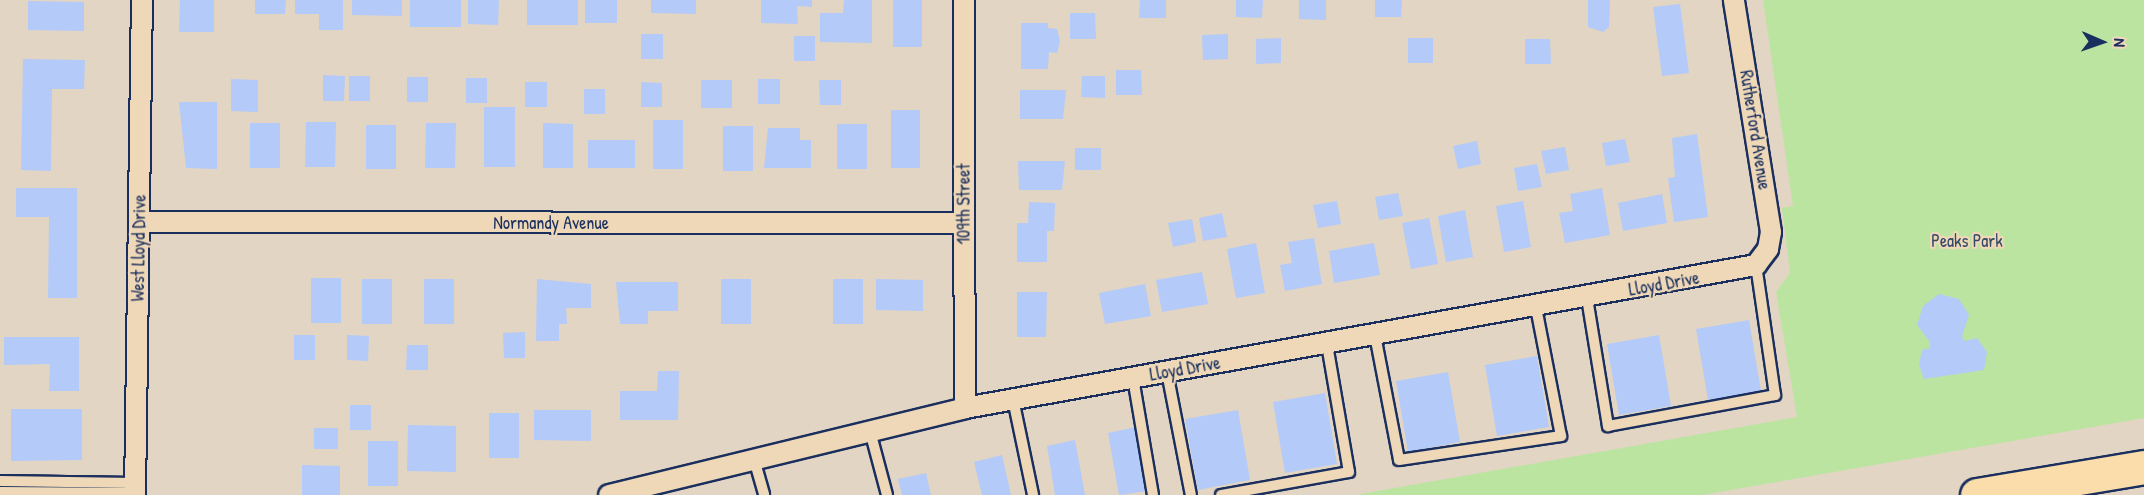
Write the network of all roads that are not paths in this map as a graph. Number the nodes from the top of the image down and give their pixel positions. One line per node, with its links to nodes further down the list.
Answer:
1 (142, 0): 4 (street, West Lloyd Drive)
2 (964, 0): 5 (street, 109th Street)
3 (1734, 0): 6 (street, Rutherford Avenue)
4 (139, 222): 5 (street, Normandy Avenue); 19 (street, West Lloyd Drive)
5 (964, 223): 14 (street, 109th Street)
6 (1760, 262): 7 (street, Lloyd Drive); 7 (lane)
7 (1587, 298): 8 (street, Lloyd Drive)
8 (1536, 307): 9 (street, Lloyd Drive); 9 (lane)
9 (1375, 335): 10 (street, Lloyd Drive)
10 (1327, 344): 11 (street, Lloyd Drive); 27 (lane)
11 (1167, 372): 12 (street, Lloyd Drive); 26 (lane)
12 (1133, 378): 13 (street, Lloyd Drive); 25 (lane)
13 (1013, 399): 14 (street, Lloyd Drive); 24 (lane)
14 (965, 408): 15 (street, Lloyd Drive)
15 (870, 431): 16 (street, Lloyd Drive); 23 (lane)
16 (754, 459): 21 (street, Lloyd Drive); 22 (lane)
17 (2144, 467): 28 (highway)
18 (0, 481): 19 (lane)
19 (135, 490): 20 (lane)
20 (0, 492)
21 (609, 495)
22 (764, 495)
23 (887, 495)
24 (1033, 495)
25 (1153, 495)
26 (1191, 495)
27 (1221, 495)
28 (1977, 495)

